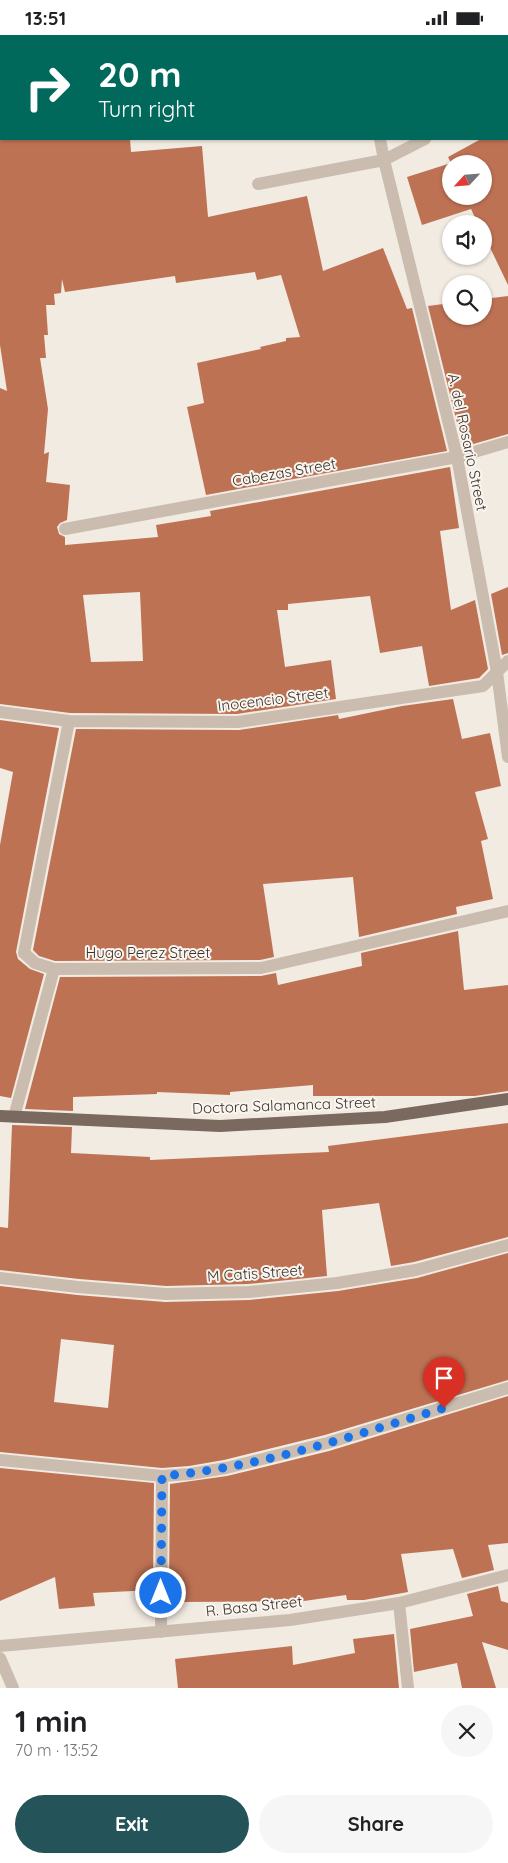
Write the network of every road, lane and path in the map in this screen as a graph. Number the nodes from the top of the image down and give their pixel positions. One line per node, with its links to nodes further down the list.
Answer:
1 (380, 140): 3 (street, A. del Rosario Street)
2 (423, 140): 3 (street)
3 (384, 160): 4 (street); 6 (street, A. del Rosario Street)
4 (258, 184)
5 (508, 442): 6 (street, Cabezas Street)
6 (457, 457): 7 (street, Cabezas Street); 9 (street, A. del Rosario Street)
7 (65, 529)
8 (508, 661): 9 (street, Inocencio Street)
9 (496, 671): 11 (street, Inocencio Street); 12 (street, A. del Rosario Street)
10 (0, 712): 11 (street, Inocencio Street)
11 (69, 721): 14 (street, Hugo Perez Street)
12 (508, 757)
13 (508, 911): 14 (street, Hugo Perez Street)
14 (54, 969): 17 (street)
15 (508, 1099): 17 (main road, Doctora Salamanca Street)
16 (0, 1116): 17 (main road, Doctora Salamanca Street)
17 (14, 1117)
18 (508, 1245): 19 (street, M Catis Street)
19 (0, 1278)
20 (508, 1388): 22 (street)
21 (0, 1460): 22 (street)
22 (162, 1476): 25 (street)
23 (508, 1575): 24 (street, R. Basa Street)
24 (399, 1603): 25 (street, R. Basa Street); 29 (street)
25 (161, 1632): 26 (street, R. Basa Street)
26 (0, 1647)
27 (0, 1658): 28 (street)
28 (13, 1688)
29 (408, 1688)

